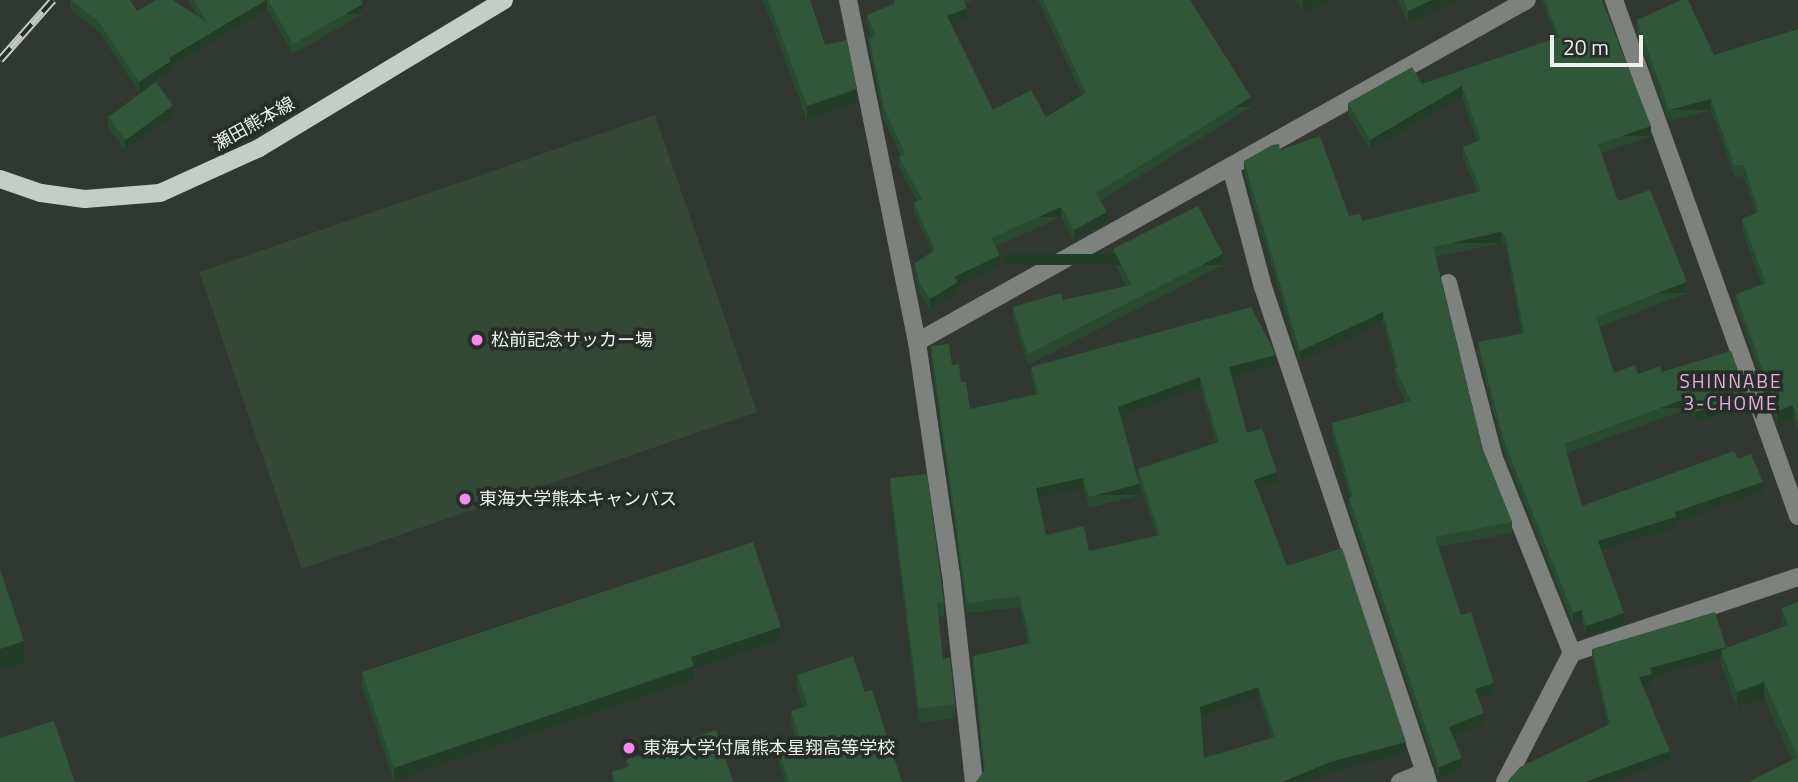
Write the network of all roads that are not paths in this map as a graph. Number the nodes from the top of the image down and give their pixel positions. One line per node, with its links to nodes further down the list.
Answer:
1 (504, 0): 6 (main road, 瀬田熊本線)
2 (848, 0): 8 (street)
3 (1527, 0): 5 (street)
4 (1614, 0): 9 (street)
5 (1231, 167): 8 (street); 12 (street)
6 (0, 179)
7 (1448, 283): 11 (street)
8 (917, 342): 13 (street)
9 (1798, 516)
10 (1798, 577): 11 (street)
11 (1572, 653): 15 (street)
12 (1427, 777): 14 (street)
13 (974, 782)
14 (1400, 782)
15 (1505, 782)

